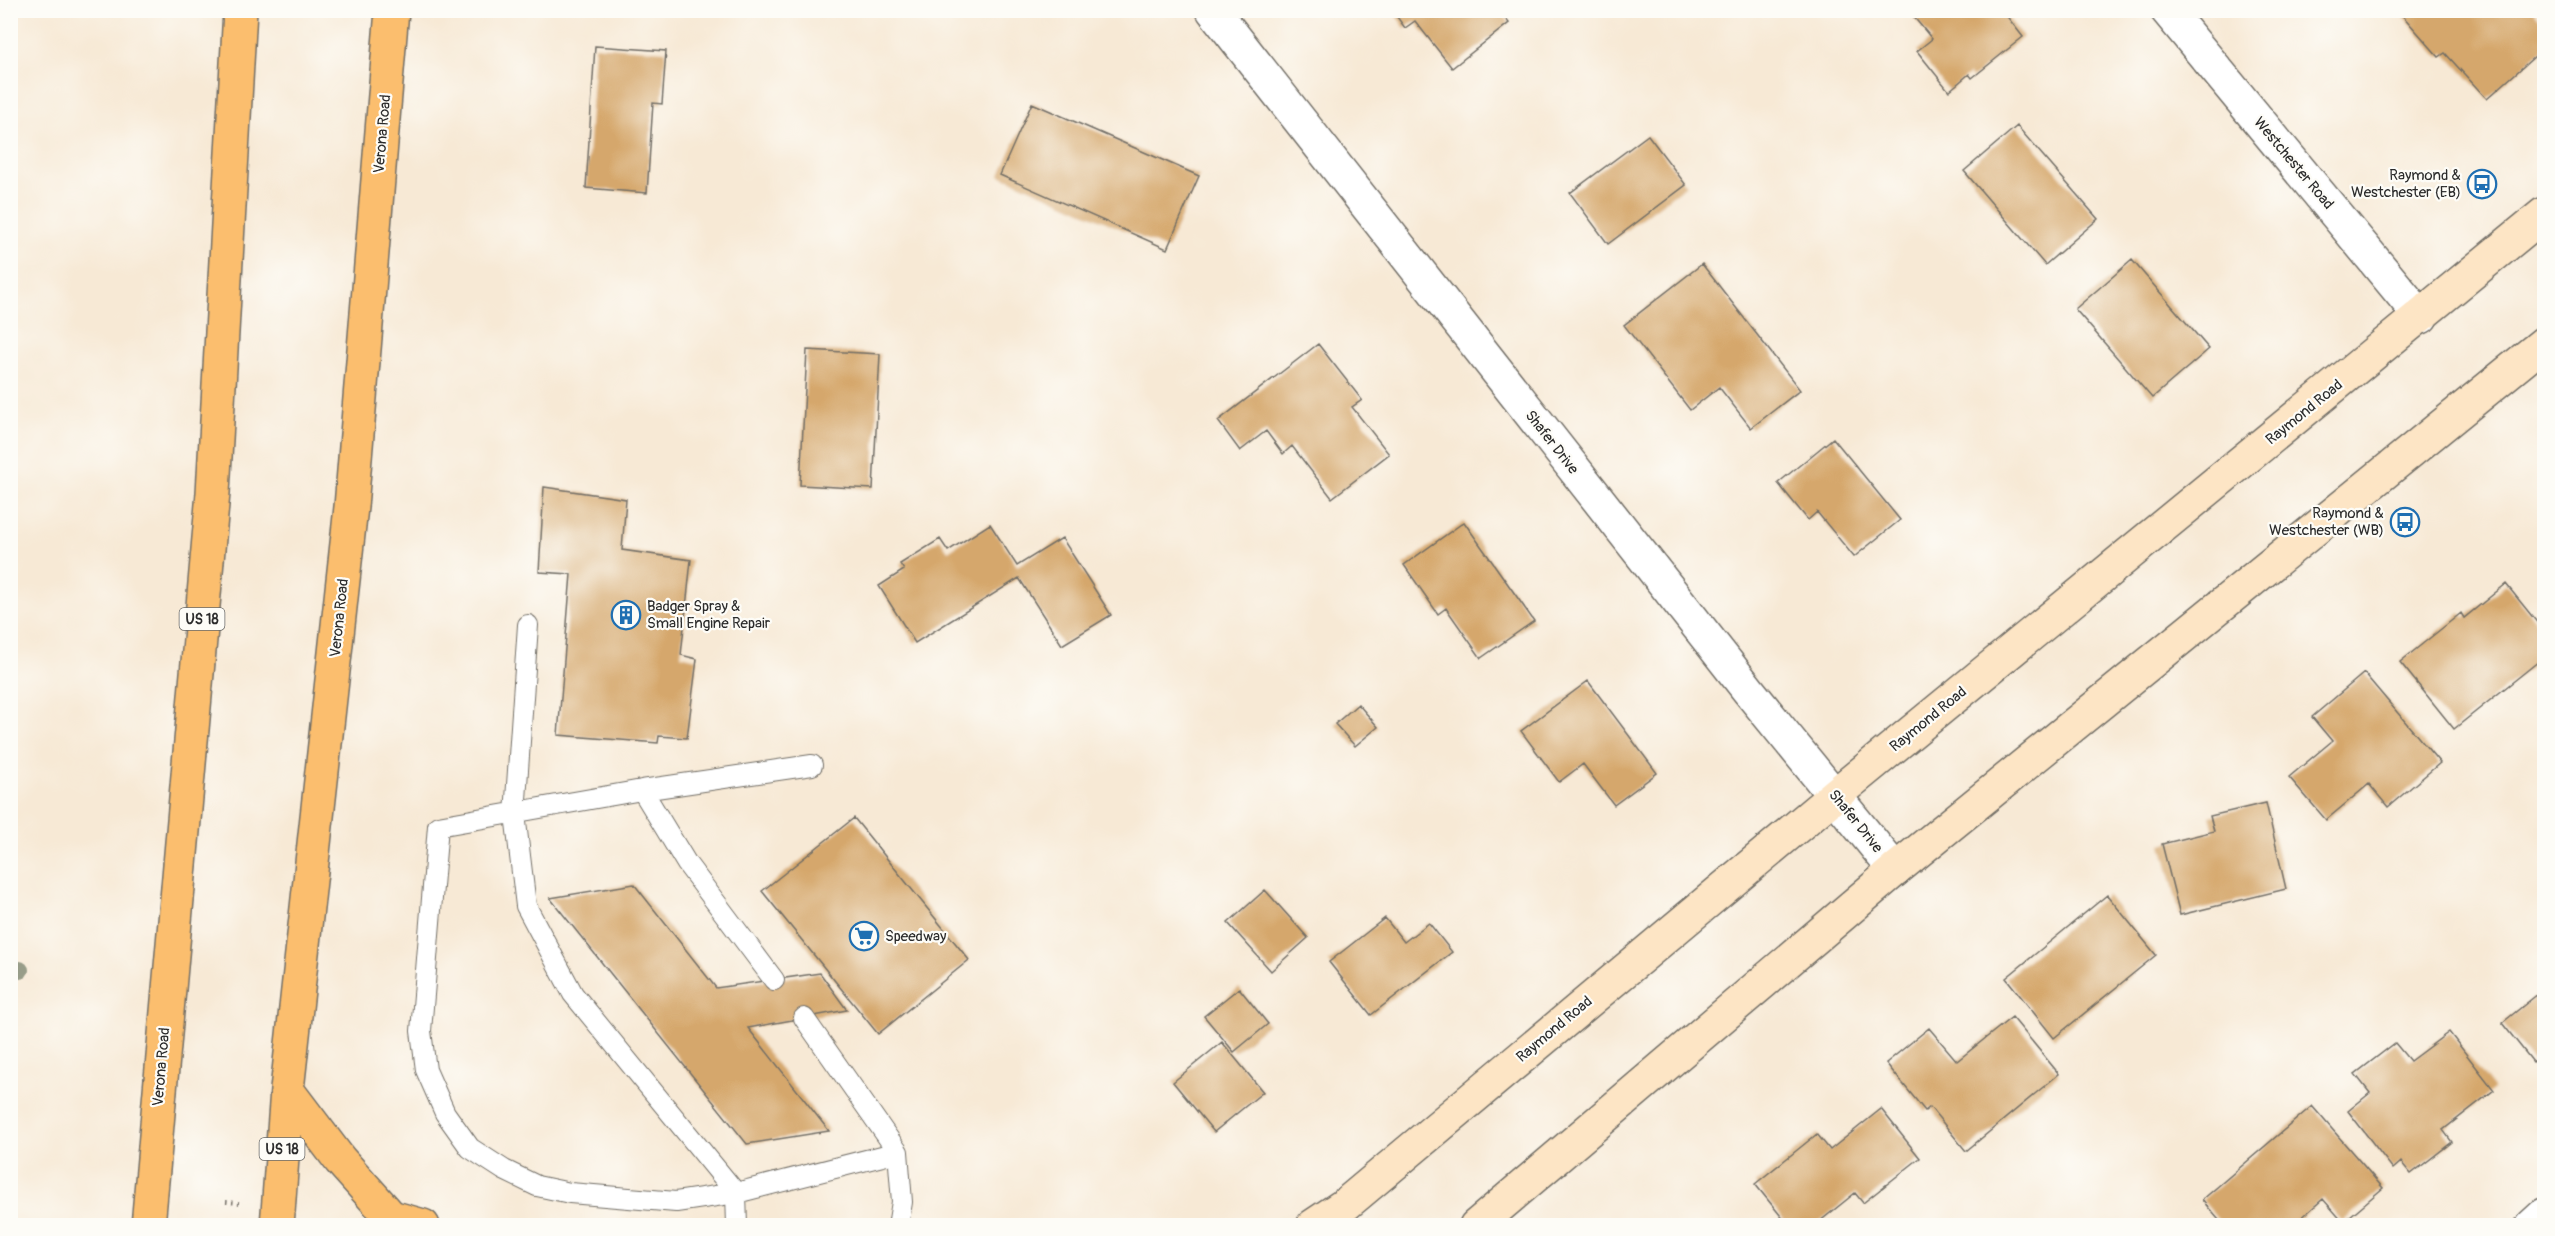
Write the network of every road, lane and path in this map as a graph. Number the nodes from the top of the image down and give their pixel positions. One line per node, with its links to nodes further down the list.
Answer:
1 (240, 10): 21 (highway, Verona Road / US 18)
2 (392, 10): 16 (highway, Verona Road / US 18)
3 (1213, 10): 11 (street, Shafer Drive)
4 (2167, 10): 6 (street, Westchester Road)
5 (2544, 214): 6 (main road, Raymond Road)
6 (2421, 317): 11 (main road, Raymond Road)
7 (2544, 343): 13 (main road)
8 (528, 625): 12 (lane)
9 (812, 765): 10 (lane)
10 (642, 790): 12 (lane); 14 (lane)
11 (1835, 795): 13 (street, Shafer Drive); 25 (main road, Raymond Road)
12 (515, 814): 18 (lane); 18 (lane)
13 (1895, 870): 26 (main road)
14 (774, 980)
15 (804, 1018): 17 (lane)
16 (287, 1090): 20 (highway, Verona Road / US 18); 22 (highway)
17 (898, 1152): 18 (lane); 24 (lane)
18 (736, 1193): 23 (lane)
19 (2544, 1215): 27 (street)
20 (277, 1217)
21 (148, 1226)
22 (423, 1226)
23 (737, 1226)
24 (898, 1226)
25 (1313, 1226)
26 (1476, 1226)
27 (2532, 1226)

